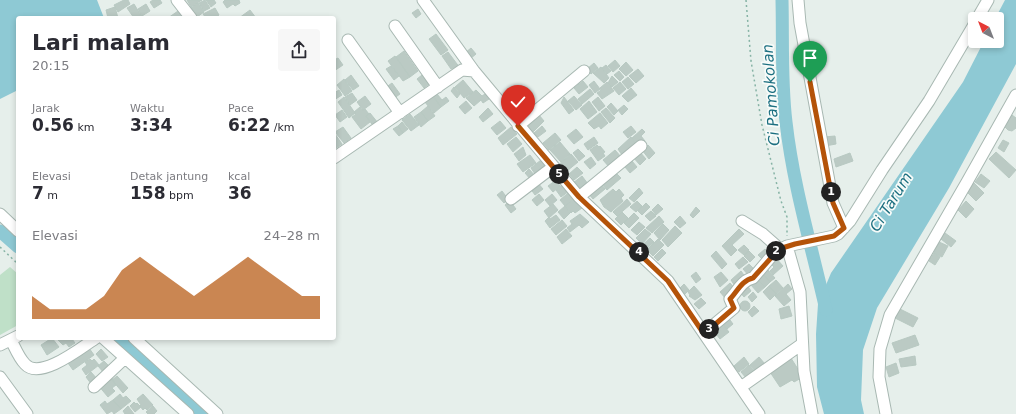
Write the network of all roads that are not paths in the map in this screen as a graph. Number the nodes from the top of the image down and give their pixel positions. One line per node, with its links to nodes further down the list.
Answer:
1 (177, 0): 6 (street)
2 (424, 0): 10 (street)
3 (798, 0): 23 (street)
4 (988, 0): 5 (street)
5 (981, 12)
6 (189, 16)
7 (395, 26): 12 (street)
8 (968, 35): 23 (street)
9 (348, 40): 14 (street)
10 (474, 71): 12 (street); 15 (street)
11 (584, 72): 15 (street)
12 (438, 87): 14 (street)
13 (1016, 95): 42 (street)
14 (400, 113): 17 (street)
15 (518, 126): 18 (street)
16 (641, 146): 19 (street)
17 (336, 157)
18 (553, 167): 19 (street); 20 (street)
19 (579, 197): 26 (street)
20 (511, 199)
21 (0, 214): 24 (street)
22 (742, 221): 25 (street)
23 (844, 228): 25 (street)
24 (16, 229)
25 (784, 248): 26 (street); 31 (street)
26 (704, 334): 36 (street)
27 (14, 338): 28 (street); 32 (street)
28 (93, 340)
29 (105, 340): 33 (street)
30 (136, 340): 39 (street)
31 (802, 344): 36 (street); 41 (street)
32 (0, 345)
33 (125, 358): 35 (street); 37 (street)
34 (0, 377): 38 (street)
35 (94, 387)
36 (741, 387): 40 (street)
37 (185, 413)
38 (27, 414)
39 (217, 414)
40 (759, 414)
41 (812, 414)
42 (886, 414)

